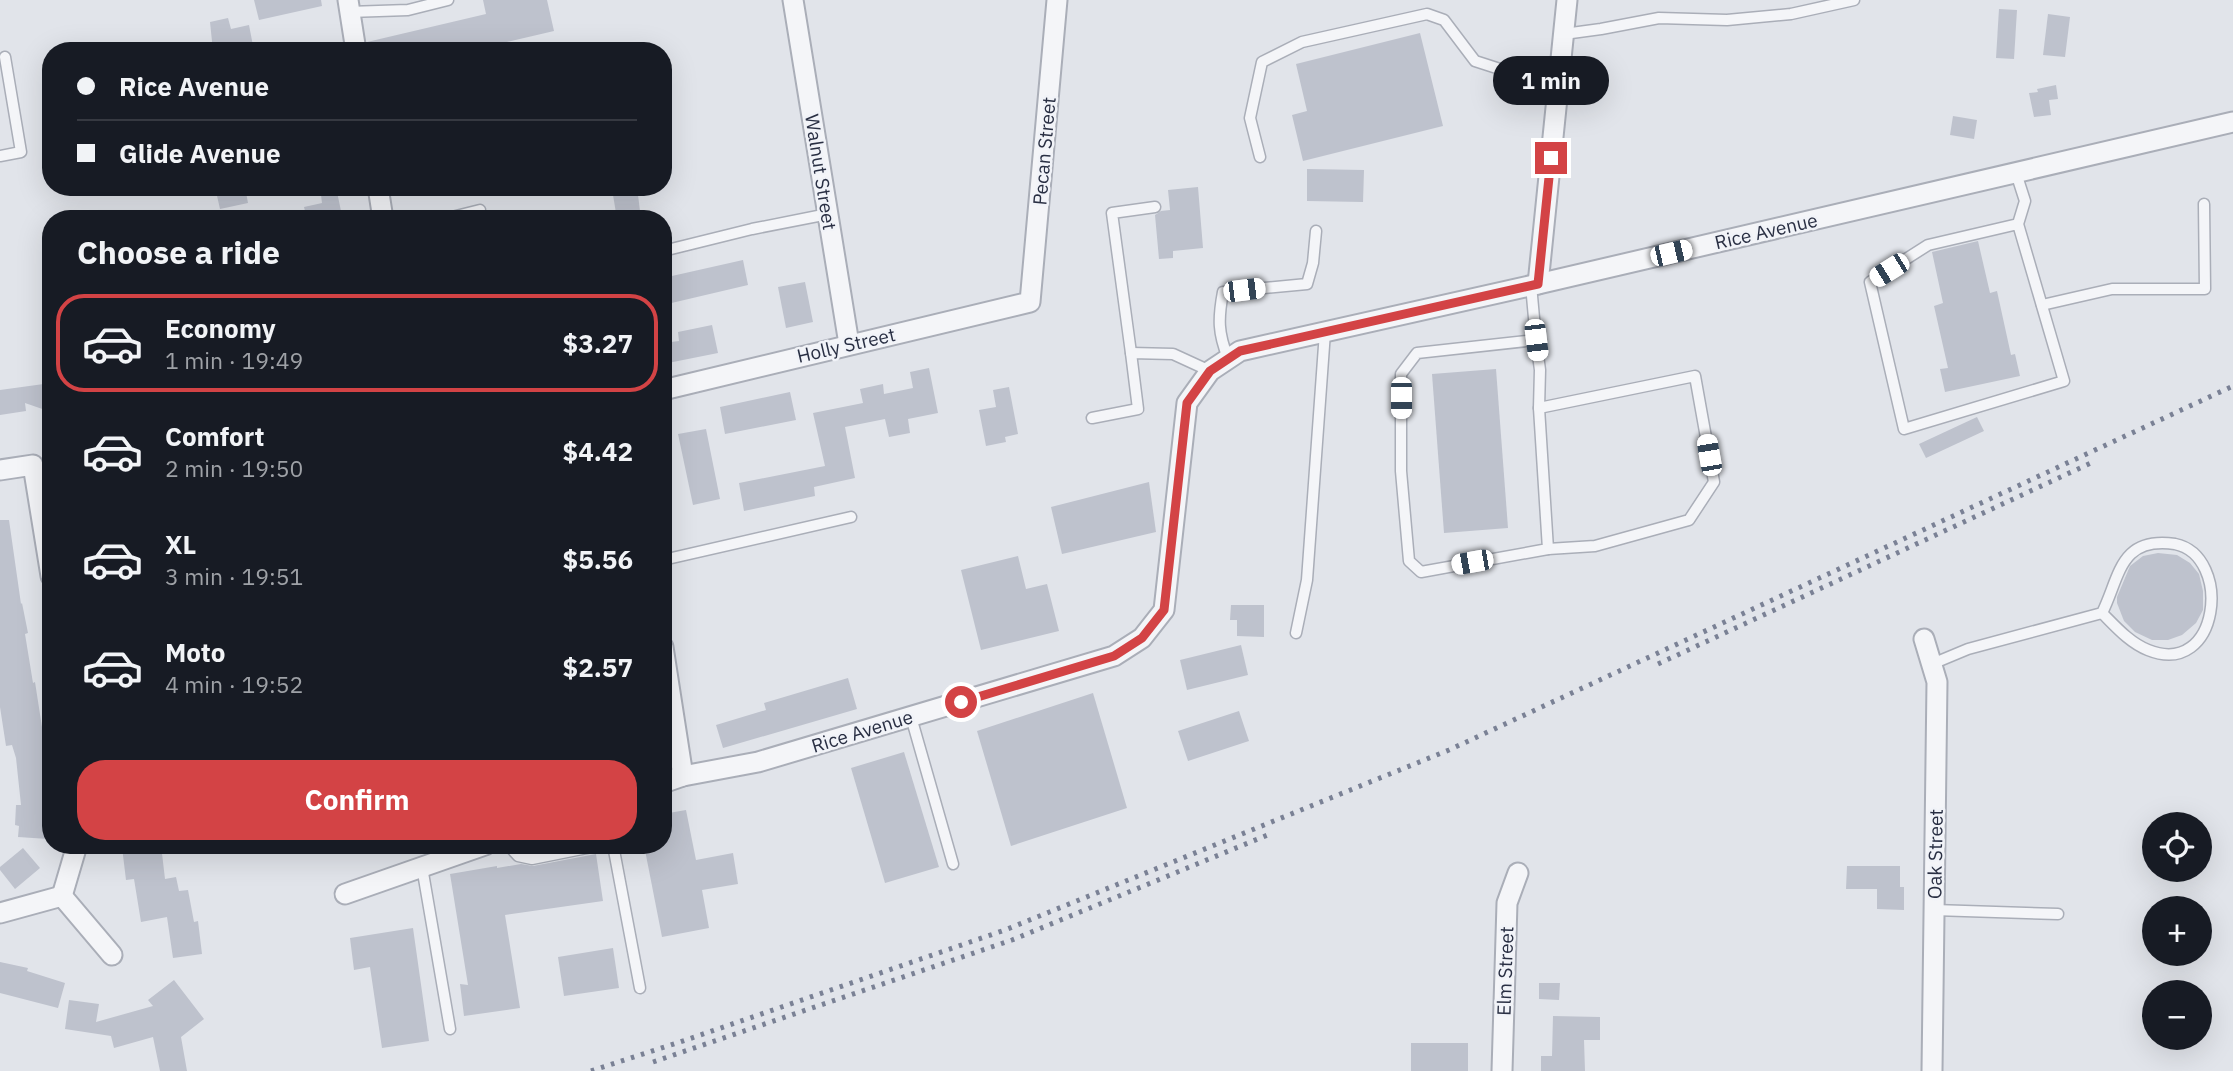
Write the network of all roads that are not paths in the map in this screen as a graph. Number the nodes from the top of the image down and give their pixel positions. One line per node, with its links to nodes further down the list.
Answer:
1 (448, 0): 6 (lane)
2 (793, 0): 17 (street, Walnut Street)
3 (1057, 0): 22 (street, Pecan Street)
4 (1567, 0): 7 (street)
5 (1854, 0): 7 (lane)
6 (349, 6): 8 (street)
7 (1564, 34): 10 (street)
8 (355, 42)
9 (5, 57): 12 (lane)
10 (1558, 82): 13 (lane); 21 (street)
11 (2233, 122): 14 (street, Rice Avenue)
12 (0, 156)
13 (1260, 157)
14 (2016, 173): 18 (lane); 21 (street, Rice Avenue)
15 (2204, 204): 23 (lane)
16 (1156, 207): 27 (lane)
17 (828, 214): 20 (lane); 26 (street, Walnut Street)
18 (2018, 224): 23 (lane); 23 (lane)
19 (1316, 231): 28 (lane)
20 (672, 249)
21 (1535, 285): 24 (street, Rice Avenue); 25 (lane)
22 (1030, 302): 26 (street, Holly Street)
23 (2042, 305)
24 (1325, 332): 28 (street, Rice Avenue); 39 (lane)
25 (1536, 340): 31 (lane); 36 (lane)
26 (849, 344): 30 (street, Holly Street)
27 (1131, 353): 29 (lane); 32 (lane)
28 (1228, 358): 29 (street, Rice Avenue)
29 (1210, 371): 43 (street, Rice Avenue)
30 (672, 388)
31 (1539, 408): 36 (lane); 36 (lane)
32 (1092, 418)
33 (0, 470): 35 (street)
34 (851, 517): 37 (lane)
35 (42, 520)
36 (1548, 549)
37 (672, 557)
38 (2102, 613): 38 (lane); 41 (lane)
39 (1296, 633)
40 (1924, 639): 41 (street, Oak Street)
41 (1931, 664): 56 (street, Oak Street)
42 (672, 705): 44 (street)
43 (911, 717): 44 (street, Rice Avenue); 51 (lane)
44 (683, 776): 45 (street, Rice Avenue)
45 (672, 780)
46 (74, 854): 55 (street)
47 (459, 854): 52 (street)
48 (516, 854): 49 (lane)
49 (557, 854)
50 (614, 854): 60 (lane)
51 (953, 864)
52 (422, 867): 54 (street); 61 (lane)
53 (1518, 873): 62 (street, Elm Street)
54 (345, 894)
55 (62, 896): 57 (street); 59 (street)
56 (1934, 909): 58 (lane); 63 (street, Oak Street)
57 (0, 913)
58 (2057, 914)
59 (112, 956)
60 (640, 988)
61 (450, 1030)
62 (1502, 1071)
63 (1932, 1071)

